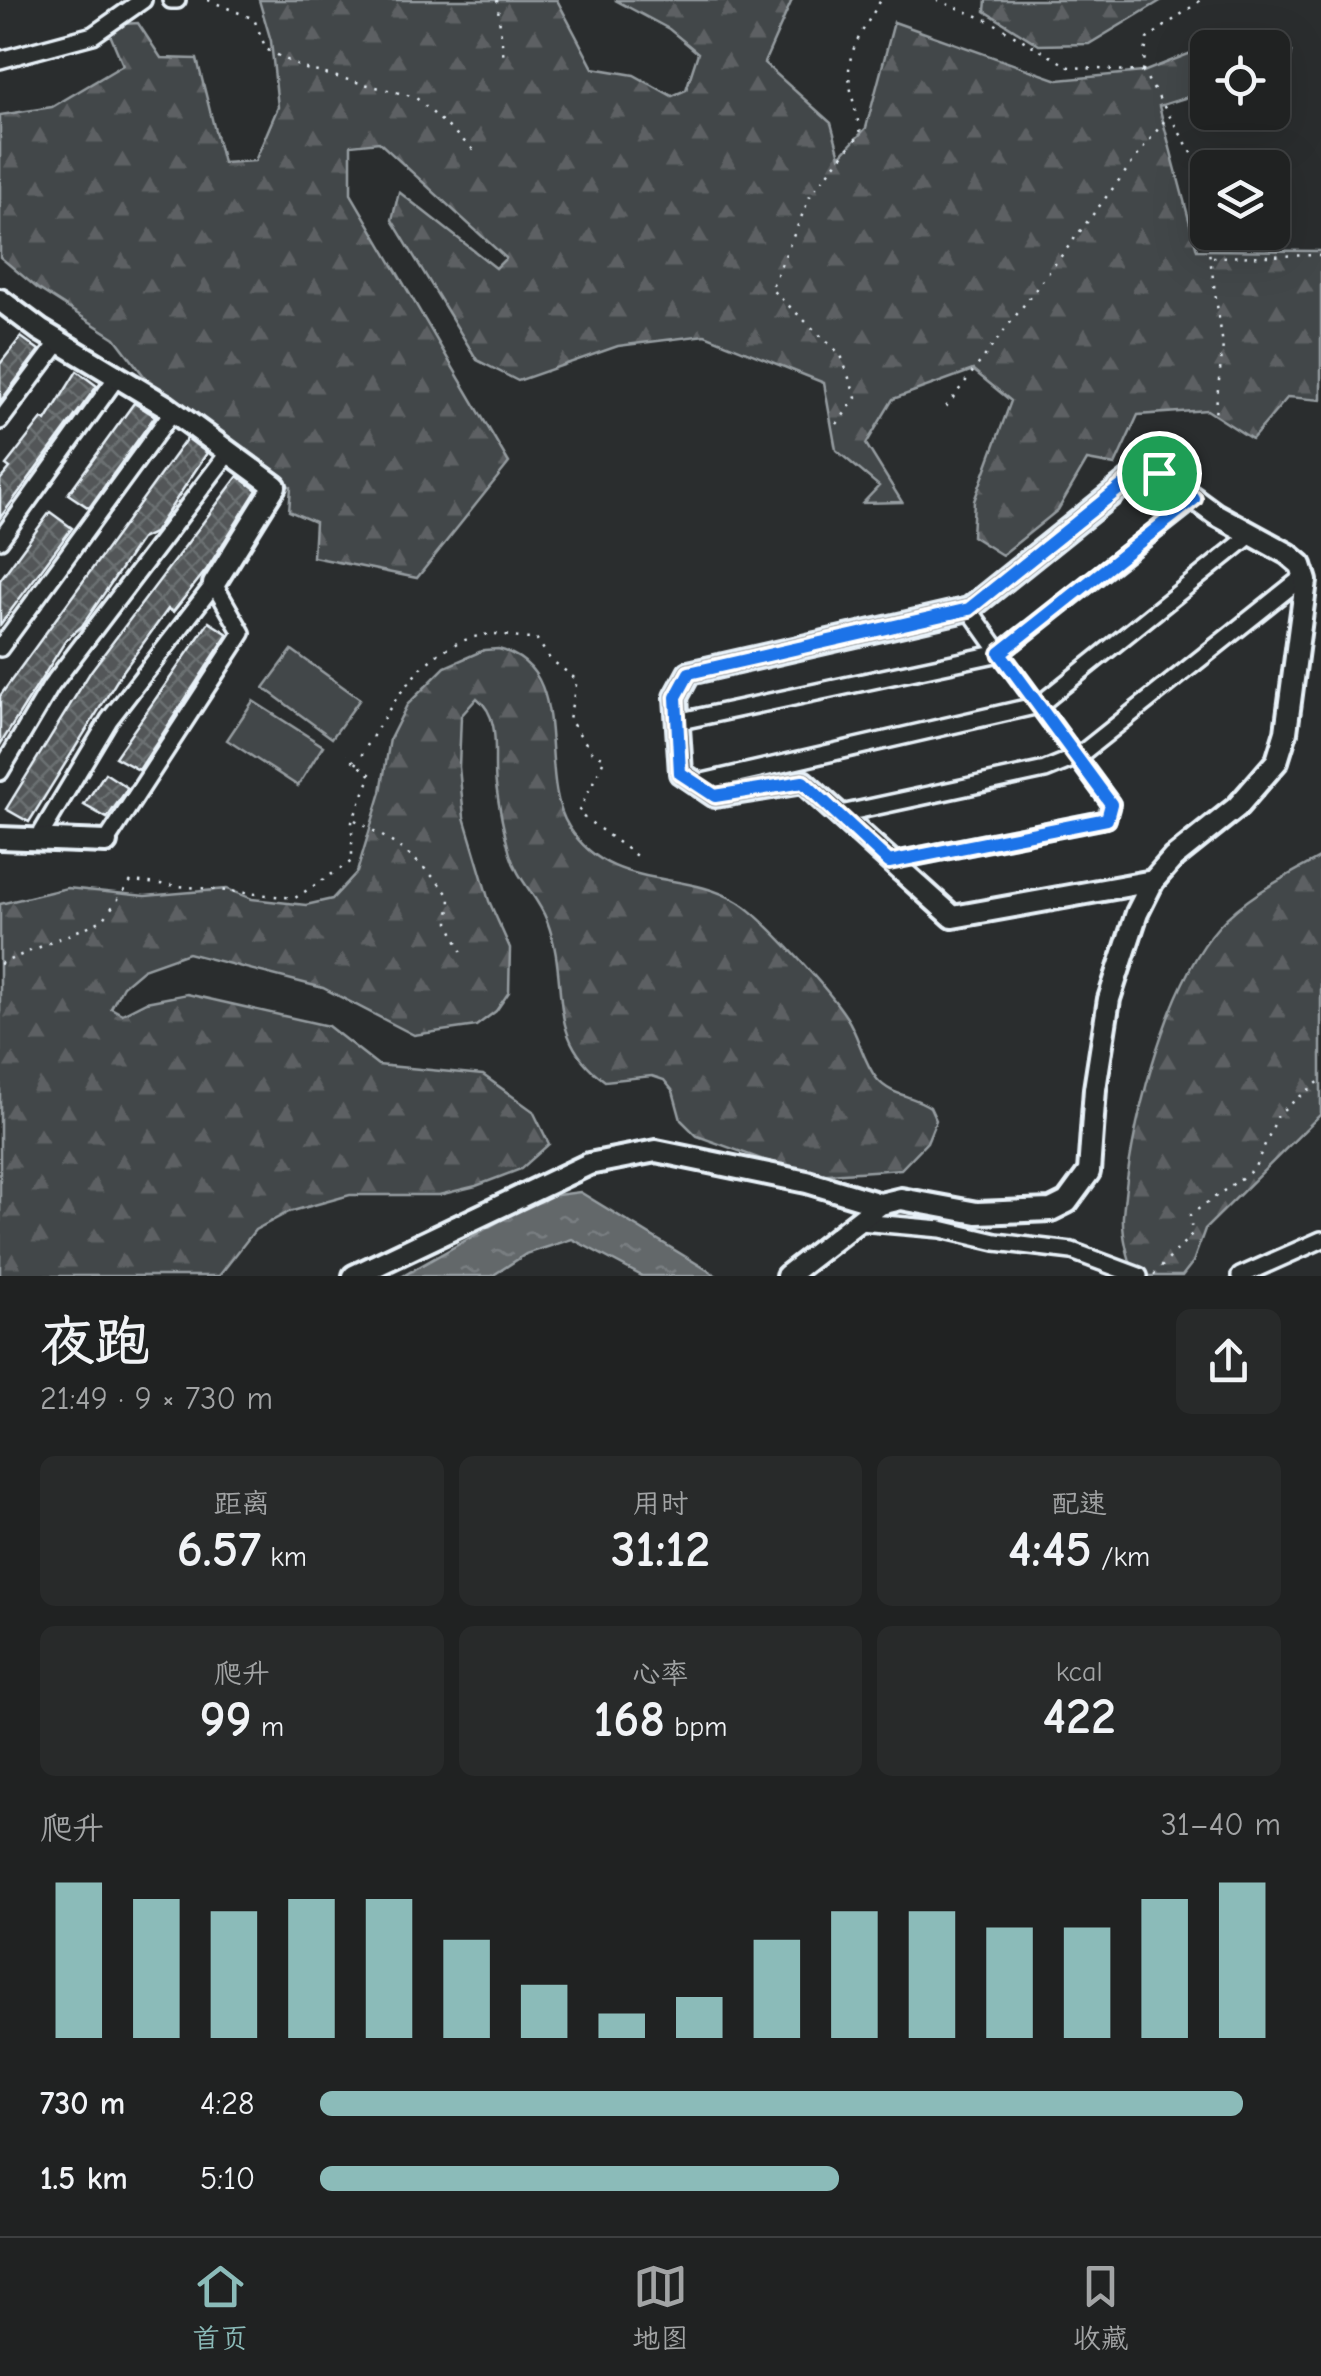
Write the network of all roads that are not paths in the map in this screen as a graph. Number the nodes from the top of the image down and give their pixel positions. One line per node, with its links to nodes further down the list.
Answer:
1 (143, 0): 2 (street)
2 (0, 60)
3 (4, 310): 4 (street)
4 (60, 342): 5 (street); 7 (street)
5 (117, 377): 6 (street); 11 (street)
6 (173, 411): 8 (street); 15 (street)
7 (0, 421)
8 (229, 452): 13 (street); 20 (street)
9 (1194, 499): 10 (street); 14 (street); 16 (street)
10 (1252, 534): 12 (street); 17 (street)
11 (0, 540)
12 (1304, 576): 19 (street); 27 (street)
13 (214, 584): 24 (street); 25 (street)
14 (969, 609): 16 (street); 18 (street)
15 (0, 648)
16 (1000, 653): 17 (street); 18 (street)
17 (1040, 705): 19 (street); 21 (street)
18 (676, 722): 21 (street)
19 (1077, 757): 22 (street); 26 (street)
20 (0, 772)
21 (694, 784): 22 (street)
22 (836, 815): 26 (street)
23 (0, 838): 24 (street)
24 (38, 839): 25 (street)
25 (106, 842)
26 (889, 862): 27 (street)
27 (1153, 881): 28 (street)
28 (880, 1204): 29 (street); 31 (street)
29 (860, 1222): 32 (street); 33 (street)
30 (1321, 1240): 34 (street)
31 (354, 1276)
32 (787, 1276)
33 (1139, 1276)
34 (1240, 1276)

